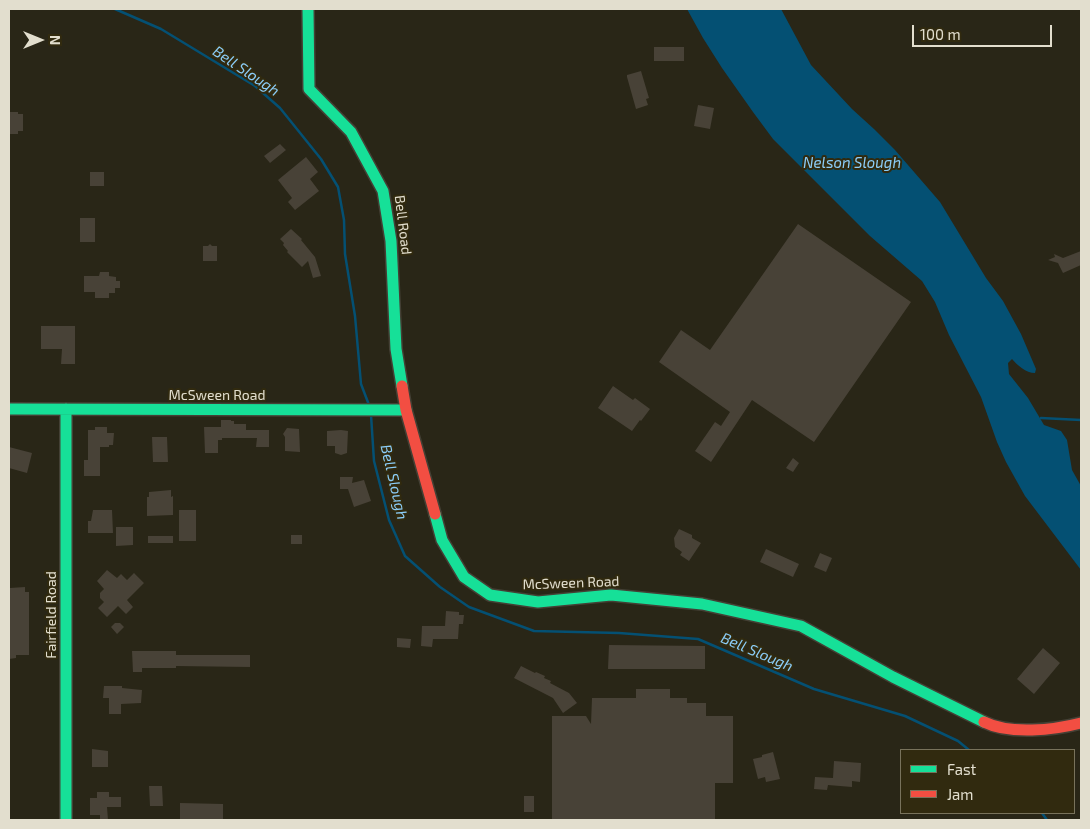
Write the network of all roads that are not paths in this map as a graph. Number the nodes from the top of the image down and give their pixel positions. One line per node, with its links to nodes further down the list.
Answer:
1 (308, 9): 4 (street, Bell Road)
2 (9, 409): 3 (street, McSween Road)
3 (66, 409): 4 (street, McSween Road); 6 (street, Fairfield Road)
4 (406, 410): 5 (street, McSween Road)
5 (1081, 723)
6 (66, 820)

